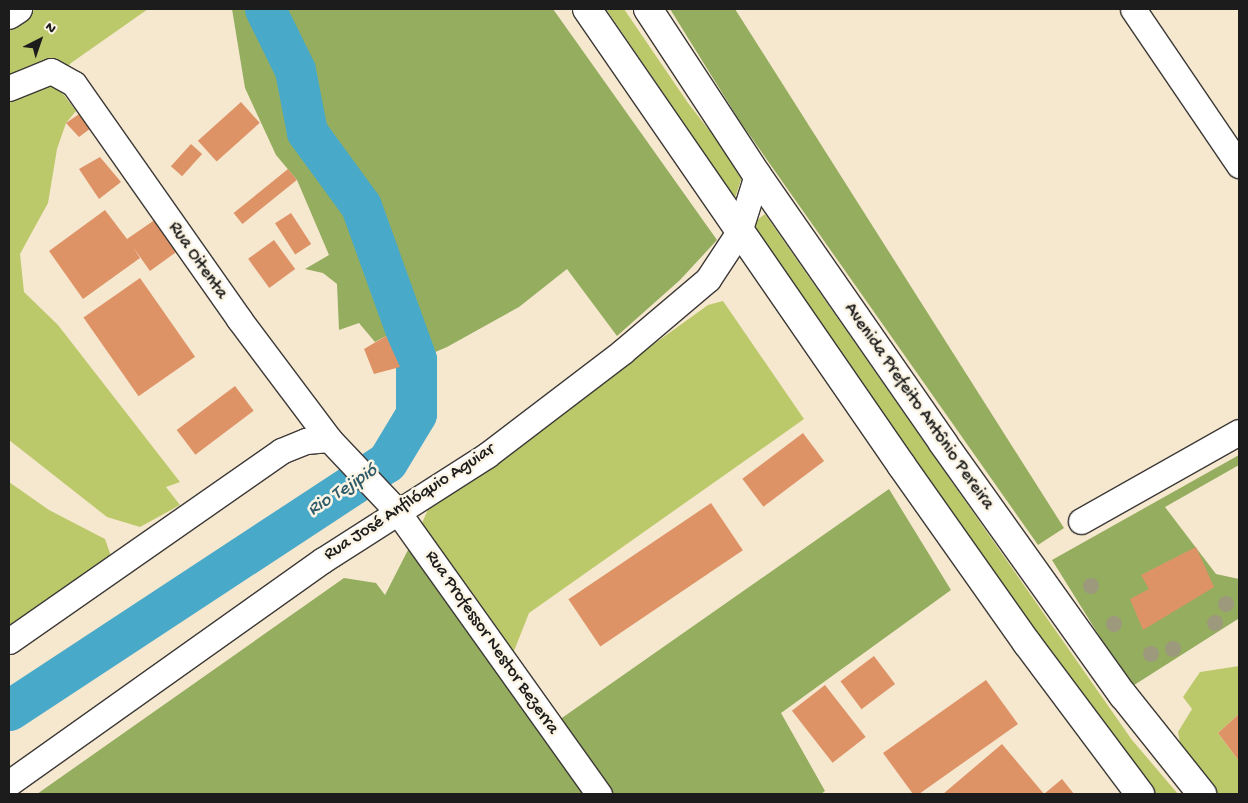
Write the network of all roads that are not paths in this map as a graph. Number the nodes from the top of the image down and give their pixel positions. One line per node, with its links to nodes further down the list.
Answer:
1 (18, 9): 5 (main road)
2 (587, 9): 9 (main road)
3 (648, 9): 8 (main road, Avenida Prefeito Antônio Pereira)
4 (1133, 9): 7 (street)
5 (9, 15)
6 (9, 88): 11 (street, Rua Oitenta)
7 (1239, 165)
8 (757, 176): 9 (street, Rua José Anfilóquio Aguiar); 19 (main road, Avenida Prefeito Antônio Pereira)
9 (739, 232): 13 (street, Rua José Anfilóquio Aguiar); 18 (main road)
10 (1239, 432): 14 (street)
11 (329, 439): 12 (street, Rua Oitenta); 15 (street)
12 (353, 465): 13 (street, Rua Professor Nestor Bezerra)
13 (389, 502): 16 (street, Rua José Anfilóquio Aguiar); 17 (street, Rua Professor Nestor Bezerra)
14 (1081, 521)
15 (9, 641)
16 (9, 783)
17 (599, 794)
18 (1140, 794)
19 (1202, 794)

